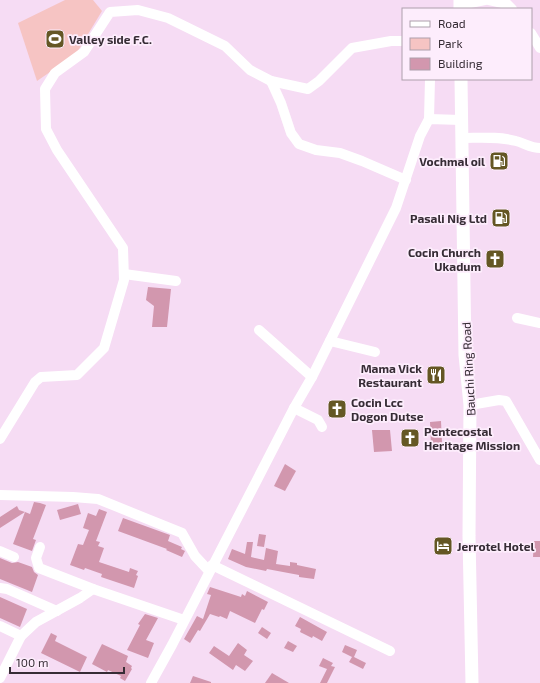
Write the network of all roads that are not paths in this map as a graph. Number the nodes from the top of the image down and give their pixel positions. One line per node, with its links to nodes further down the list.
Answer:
1 (486, 0): 3 (street)
2 (489, 0): 4 (street)
3 (460, 5)
4 (511, 8)
5 (532, 35): 7 (street)
6 (402, 41): 10 (street)
7 (540, 48)
8 (430, 80): 11 (street)
9 (461, 80): 12 (main road, Bauchi Ring Road)
10 (271, 81): 15 (street); 16 (street)
11 (429, 118): 12 (street); 15 (street)
12 (461, 120): 13 (main road, Bauchi Ring Road)
13 (461, 138): 14 (street); 24 (main road, Bauchi Ring Road)
14 (540, 148)
15 (406, 180): 21 (street)
16 (124, 274): 17 (street); 27 (street)
17 (176, 281)
18 (517, 318): 19 (street)
19 (540, 322)
20 (259, 330): 23 (street)
21 (330, 341): 22 (street); 23 (street)
22 (374, 352)
23 (312, 377): 25 (street)
24 (470, 405): 28 (street); 43 (main road, Bauchi Ring Road)
25 (294, 408): 26 (street); 33 (street)
26 (322, 428)
27 (0, 439)
28 (540, 460)
29 (0, 495): 33 (street)
30 (40, 547): 35 (street)
31 (0, 551): 32 (street)
32 (14, 557)
33 (211, 568): 37 (street); 40 (street)
34 (0, 588): 36 (street)
35 (93, 589): 36 (street); 37 (street)
36 (57, 611): 39 (street)
37 (184, 620): 42 (street)
38 (0, 626): 39 (street)
39 (21, 636): 41 (street)
40 (390, 651)
41 (0, 678)
42 (151, 683)
43 (472, 683)

